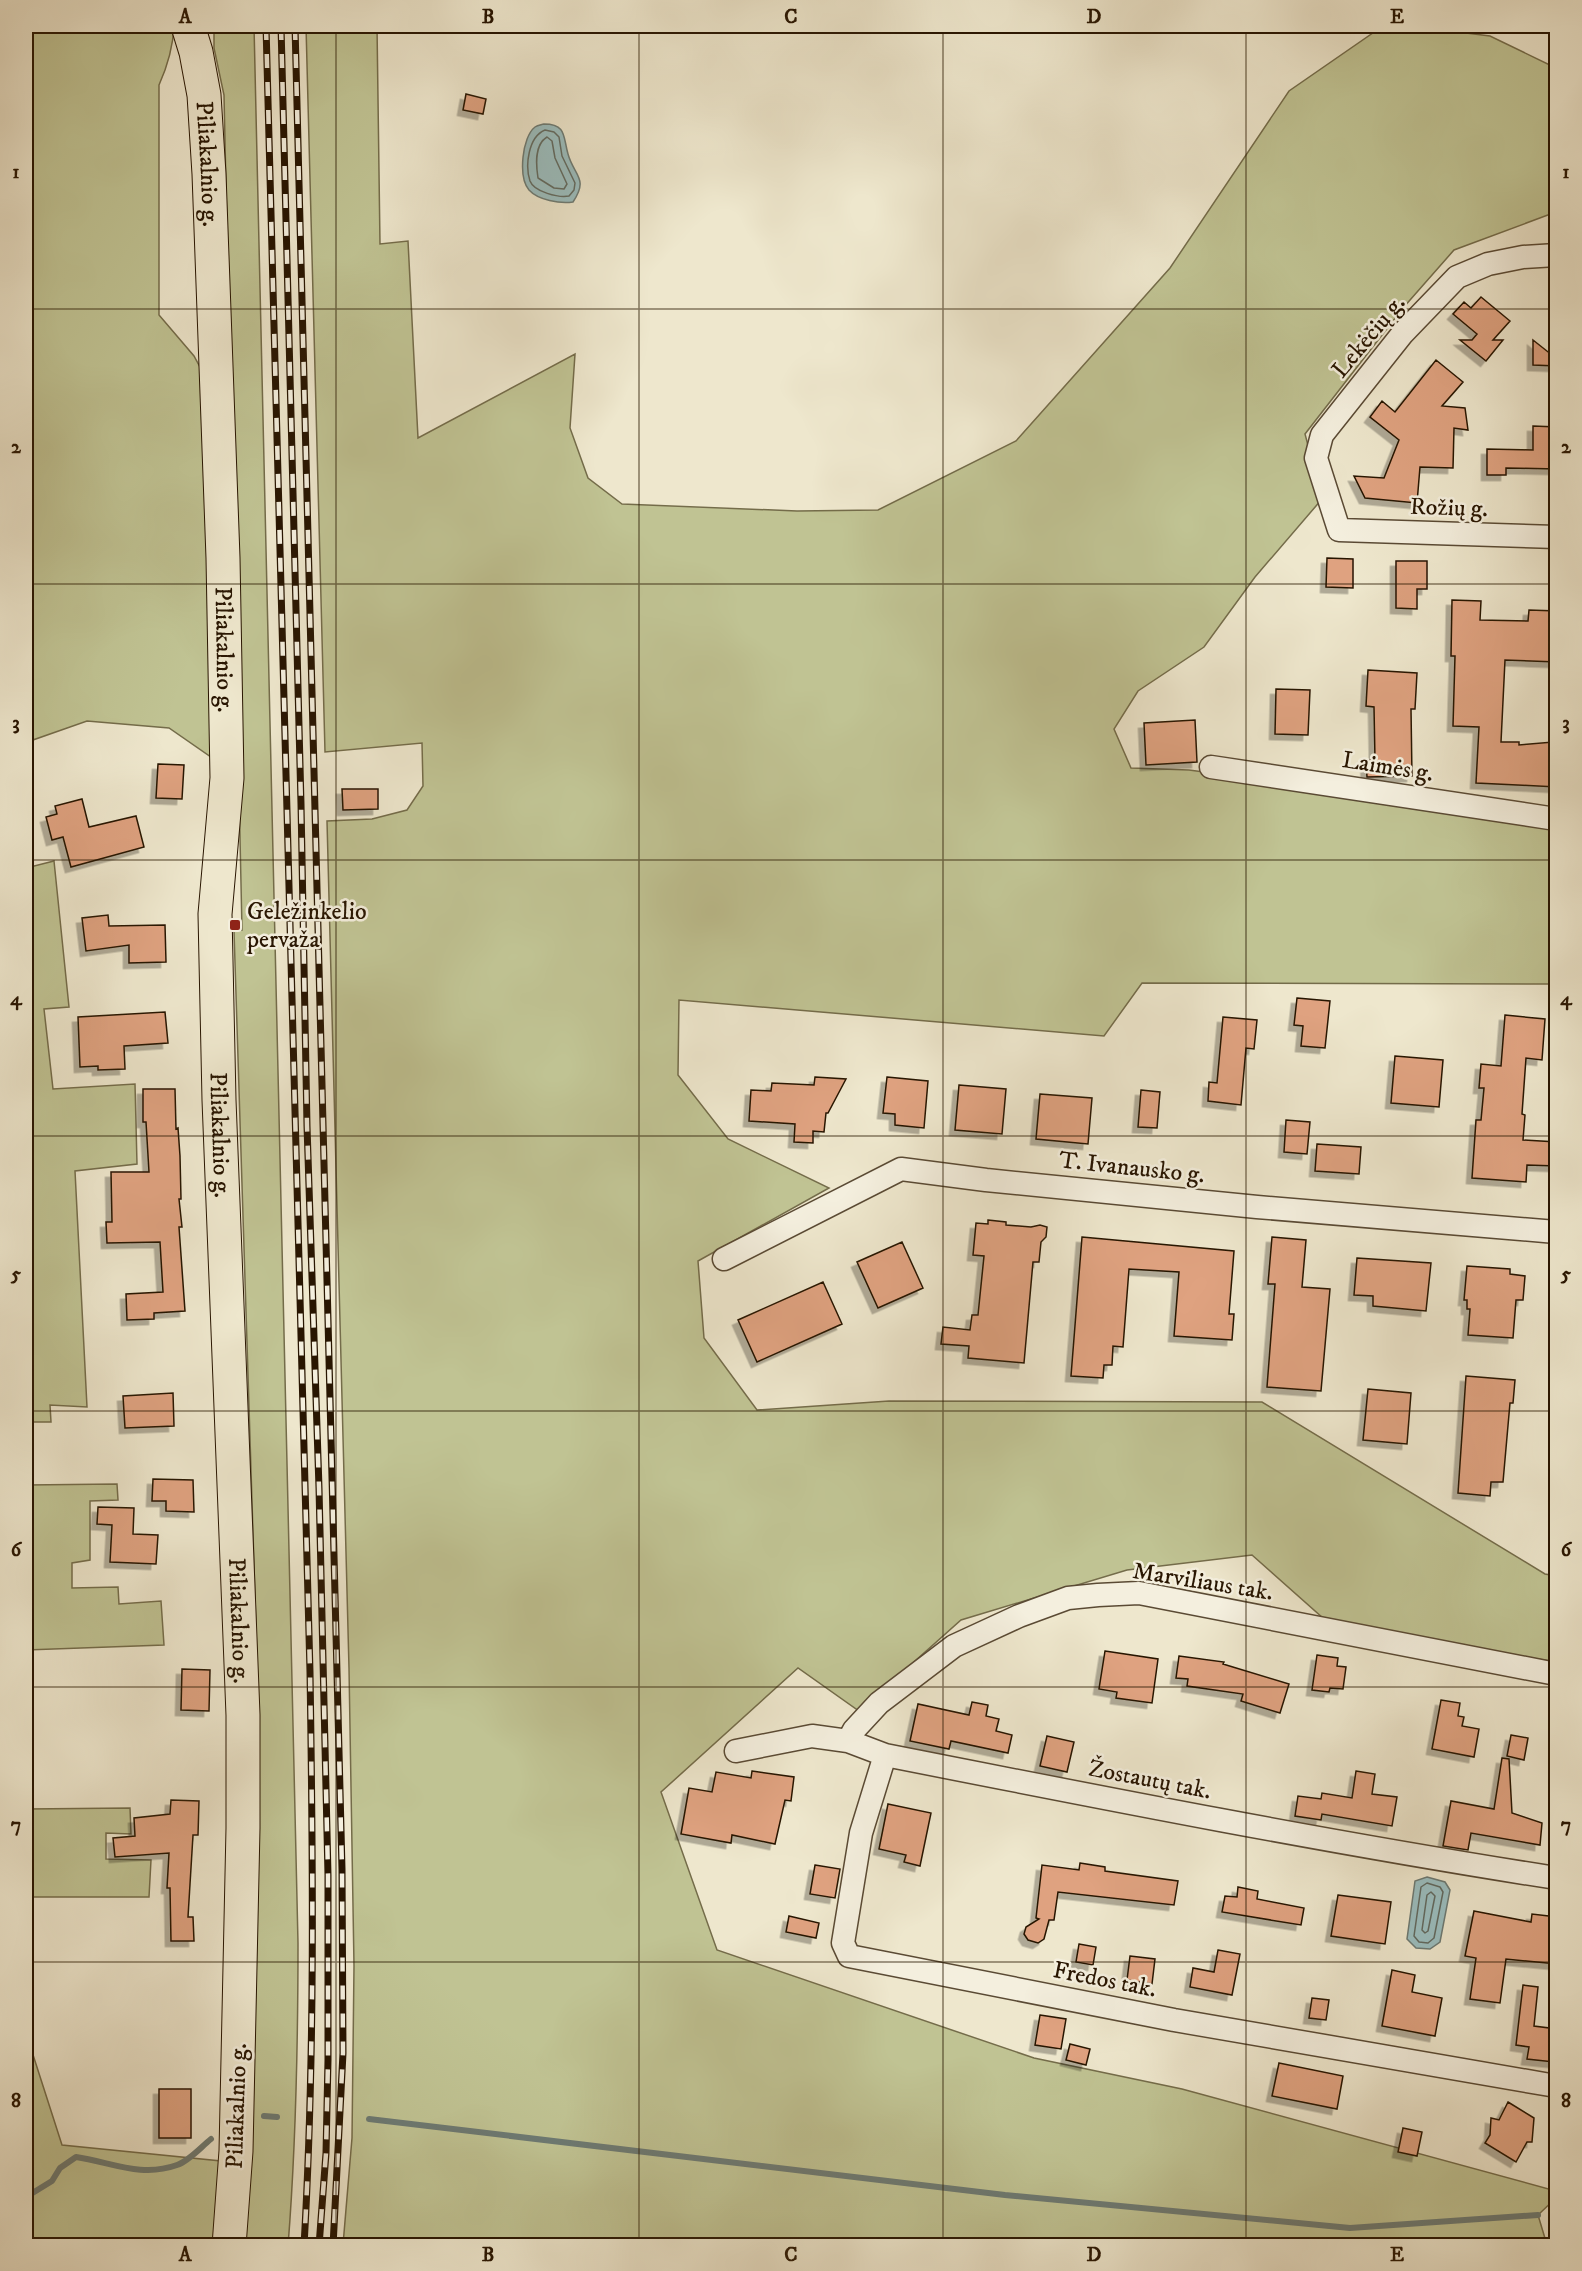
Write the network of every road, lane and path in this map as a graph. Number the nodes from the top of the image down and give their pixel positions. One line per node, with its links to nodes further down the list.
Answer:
1 (188, 26): 15 (main road, Piliakalnio g.)
2 (1557, 255): 3 (street, Lekėčių g.)
3 (1339, 530): 4 (street, Rožių g.)
4 (1557, 537)
5 (1211, 767): 6 (street, Laimės g.)
6 (1557, 819)
7 (1557, 1232): 8 (street, T. Ivanausko g.)
8 (724, 1259)
9 (1557, 1674): 10 (street, Marviliaus tak.)
10 (848, 1742): 11 (street, Žostautų tak.); 12 (street, Žostautų tak.)
11 (736, 1750)
12 (885, 1755): 13 (street, Žostautų tak.); 14 (street, Fredos tak.)
13 (1557, 1878)
14 (1557, 2086)
15 (229, 2246)

